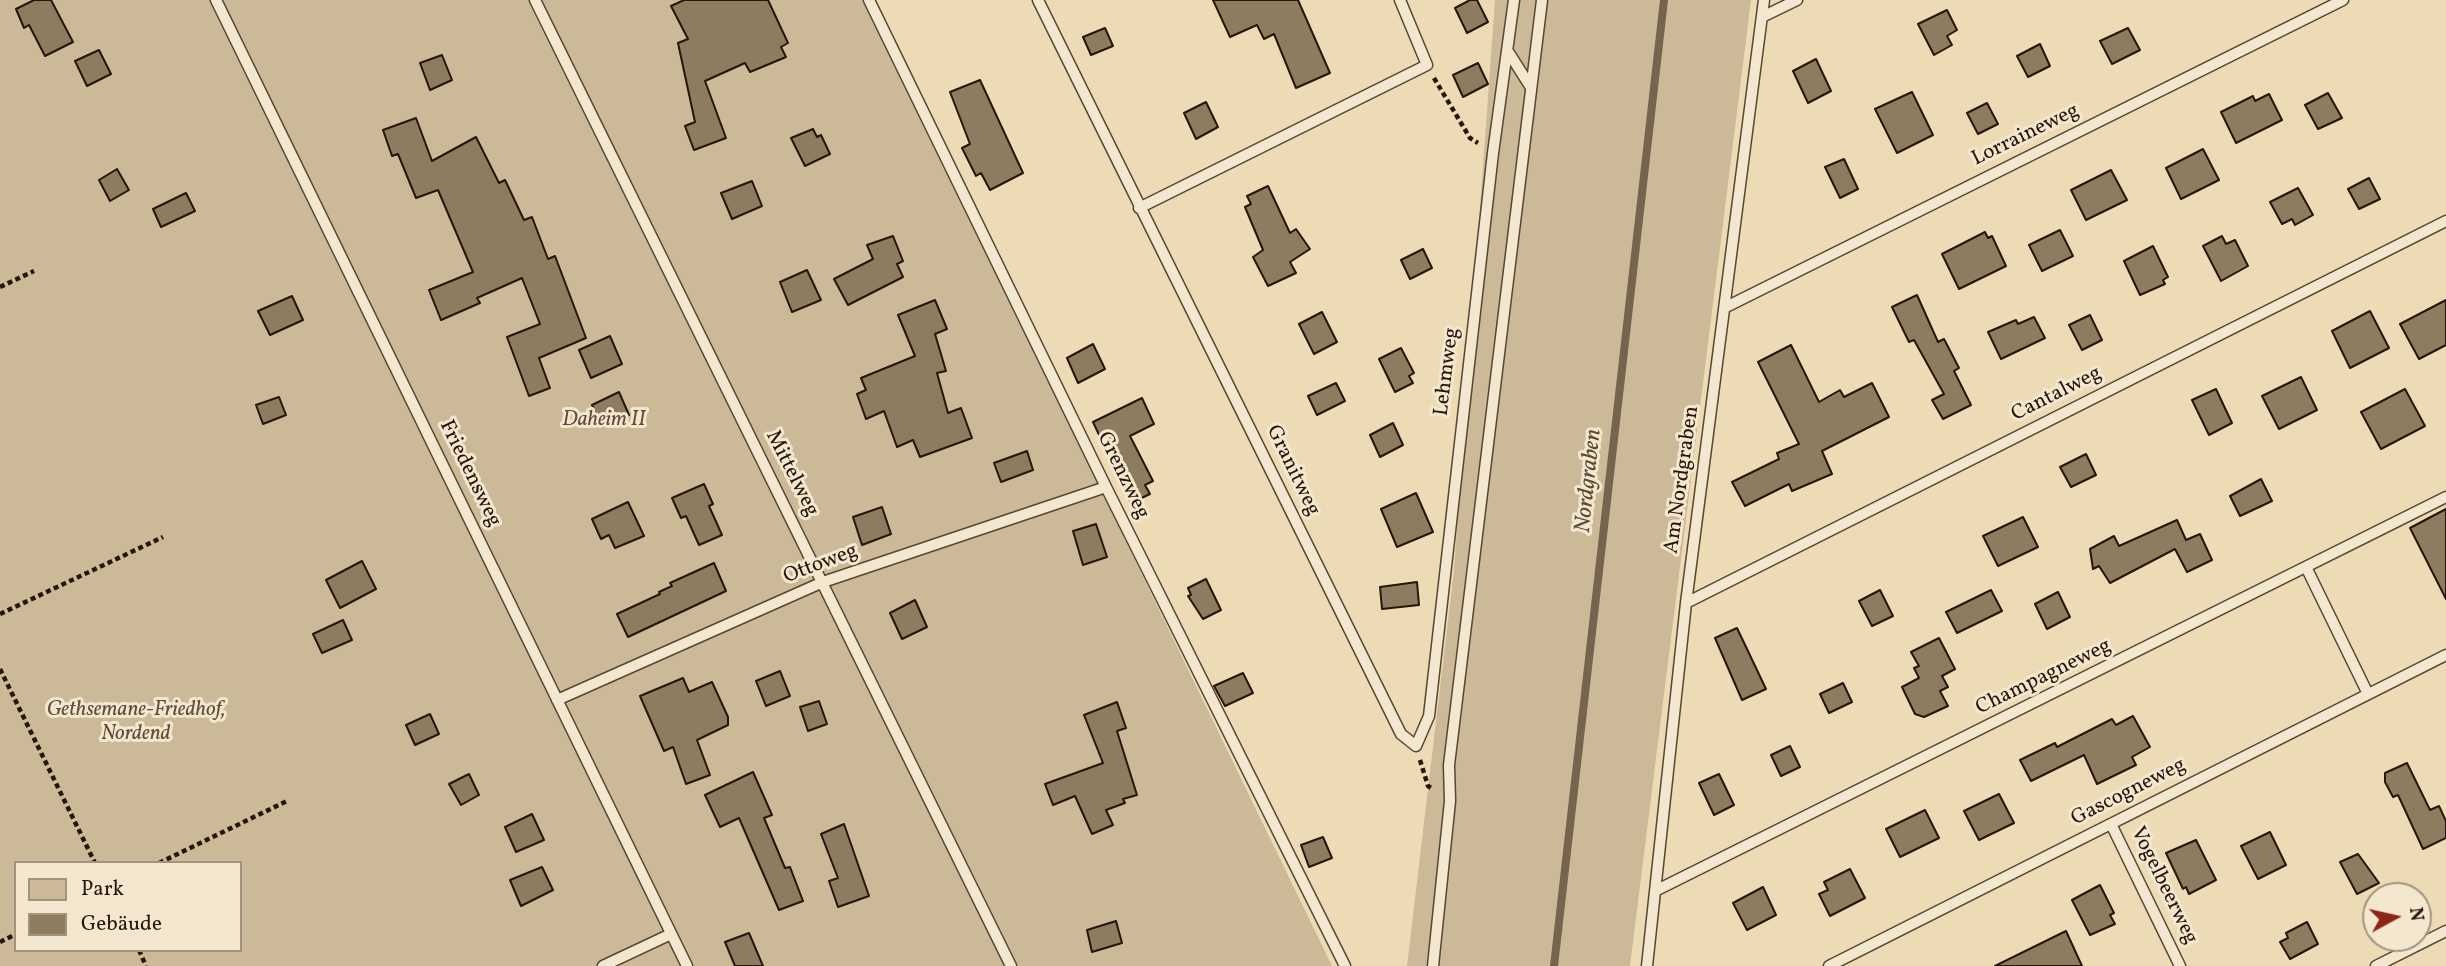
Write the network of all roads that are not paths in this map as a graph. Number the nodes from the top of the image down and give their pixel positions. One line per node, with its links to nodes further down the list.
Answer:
1 (216, 0): 24 (lane, Friedensweg)
2 (535, 0): 20 (lane, Mittelweg)
3 (869, 0): 17 (lane, Grenzweg)
4 (1038, 0): 14 (lane, Granitweg)
5 (1400, 0): 14 (lane)
6 (1514, 0): 12 (lane, Lehmweg)
7 (1542, 0): 13 (lane)
8 (1764, 0): 11 (lane, Am Nordgraben)
9 (1797, 0): 11 (lane)
10 (2343, 0): 16 (lane, Lorraineweg)
11 (1762, 17): 16 (lane, Am Nordgraben)
12 (1509, 53): 13 (lane); 25 (lane, Lehmweg)
13 (1530, 86): 34 (lane)
14 (1139, 208): 25 (lane, Granitweg)
15 (2446, 221): 21 (lane, Cantalweg)
16 (1726, 307): 21 (lane, Am Nordgraben)
17 (1106, 487): 20 (lane, Ottoweg); 33 (lane, Grenzweg)
18 (2446, 497): 19 (lane, Champagneweg)
19 (2307, 569): 23 (lane); 27 (lane, Champagneweg)
20 (823, 582): 24 (lane, Ottoweg); 32 (lane, Mittelweg)
21 (1686, 603): 27 (lane, Am Nordgraben)
22 (2446, 655): 23 (lane, Gascogneweg)
23 (2368, 694): 26 (lane, Gascogneweg)
24 (558, 700): 29 (lane, Friedensweg)
25 (1416, 746)
26 (2111, 824): 36 (lane, Gascogneweg); 37 (lane, Vogelbeerweg)
27 (1657, 890): 35 (lane, Am Nordgraben)
28 (2446, 931): 38 (lane)
29 (671, 934): 30 (lane); 31 (lane, Friedensweg)
30 (603, 966)
31 (687, 966)
32 (1011, 966)
33 (1345, 966)
34 (1433, 966)
35 (1647, 966)
36 (1829, 966)
37 (2180, 966)
38 (2376, 966)

